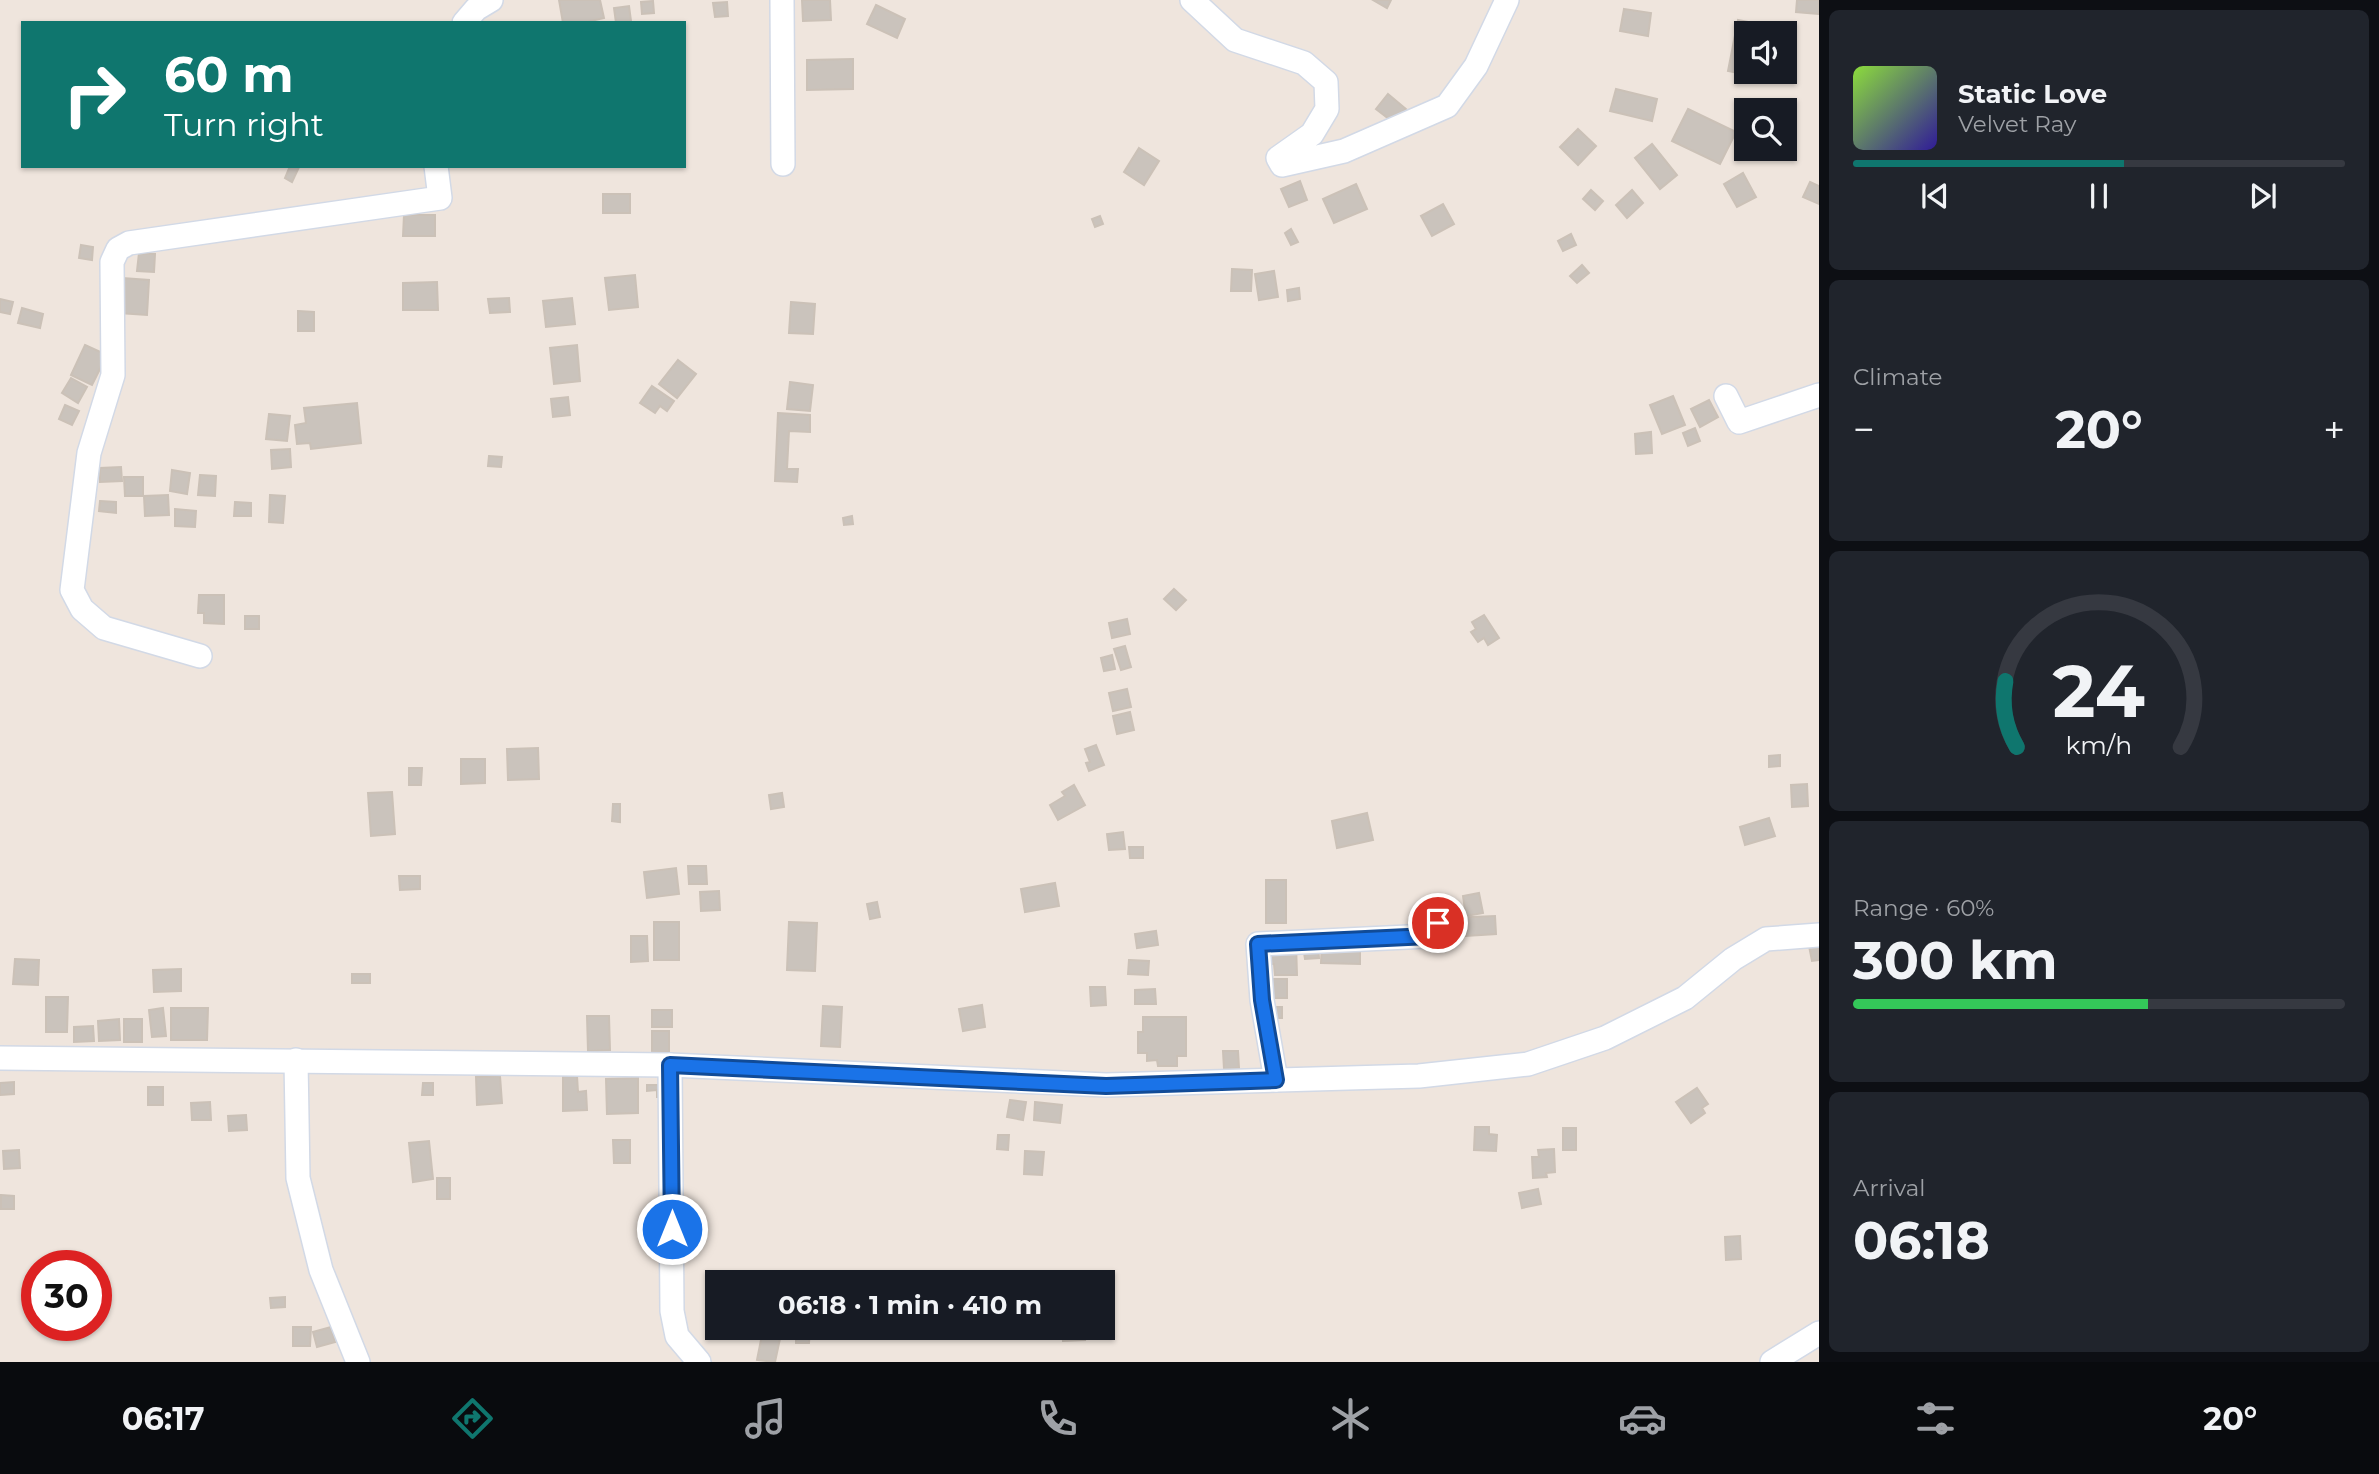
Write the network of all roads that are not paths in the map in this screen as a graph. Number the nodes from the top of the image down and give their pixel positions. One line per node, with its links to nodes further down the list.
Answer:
1 (491, 0): 5 (street)
2 (782, 0): 6 (street)
3 (1192, 0): 4 (street)
4 (1507, 0)
5 (466, 21)
6 (783, 164)
7 (436, 168): 10 (street)
8 (1819, 395): 9 (street)
9 (1726, 396)
10 (200, 656)
11 (1447, 909): 16 (street)
12 (1819, 935): 16 (street)
13 (0, 1058): 14 (street)
14 (296, 1060): 15 (street); 18 (street)
15 (670, 1065): 16 (street); 19 (street)
16 (1276, 1080)
17 (1819, 1333): 20 (street)
18 (358, 1362)
19 (699, 1362)
20 (1772, 1362)

